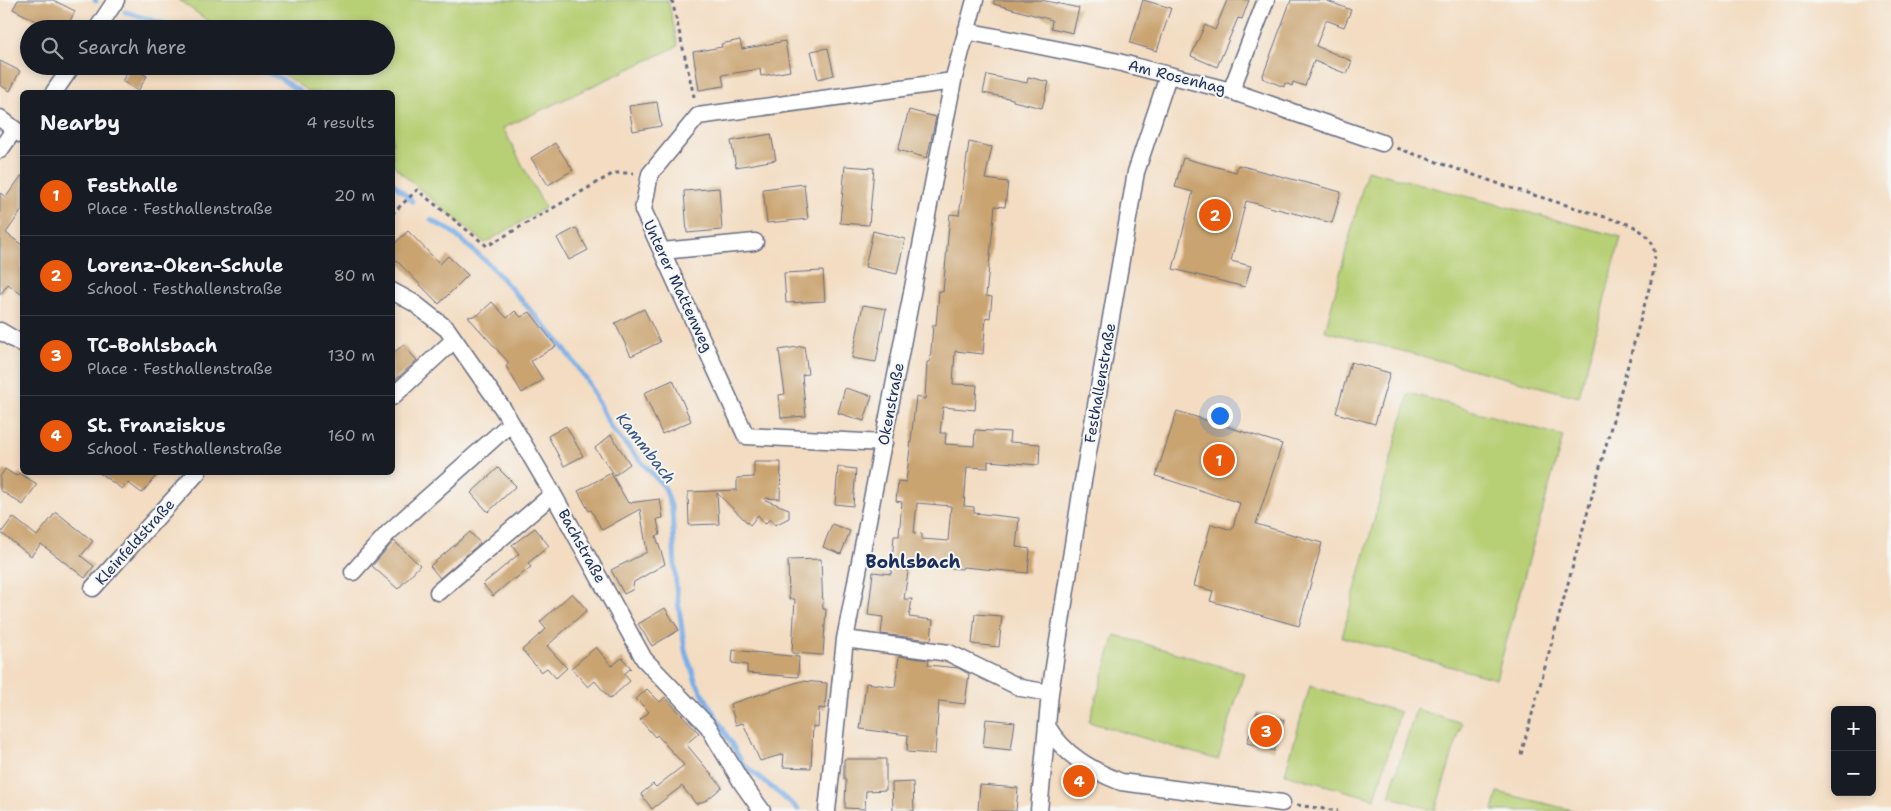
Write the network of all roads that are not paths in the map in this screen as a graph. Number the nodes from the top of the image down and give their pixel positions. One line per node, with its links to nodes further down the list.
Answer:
1 (116, 0): 4 (street)
2 (975, 0): 5 (street, Okenstraße)
3 (1266, 0): 10 (street)
4 (103, 20)
5 (966, 31): 7 (street, Am Rosenhag); 8 (street, Okenstraße)
6 (66, 75): 9 (street)
7 (1168, 76): 10 (street, Am Rosenhag); 30 (street, Festhallenstraße)
8 (953, 81): 16 (street, Unterer Mattenweg); 23 (street, Okenstraße)
9 (55, 90)
10 (1231, 91): 13 (street, Am Rosenhag)
11 (0, 118): 12 (street)
12 (18, 133): 14 (street)
13 (1382, 143)
14 (0, 150)
15 (755, 242): 16 (street)
16 (662, 251): 23 (street, Unterer Mattenweg)
17 (395, 293): 19 (street, Bachstraße)
18 (0, 331): 20 (street)
19 (454, 340): 21 (street); 22 (street, Bachstraße)
20 (20, 343)
21 (395, 394)
22 (511, 423): 25 (street, Bachstraße); 26 (street)
23 (884, 443): 29 (street, Okenstraße)
24 (195, 475): 27 (street, Kleinfeldstraße)
25 (553, 494): 28 (street); 33 (street, Bachstraße)
26 (353, 572)
27 (93, 588)
28 (438, 592)
29 (845, 639): 30 (street); 34 (street, Okenstraße)
30 (1050, 693): 31 (street, Festhallenstraße)
31 (1047, 726): 32 (street); 35 (street, Festhallenstraße)
32 (1282, 804)
33 (762, 811)
34 (827, 811)
35 (1039, 811)

